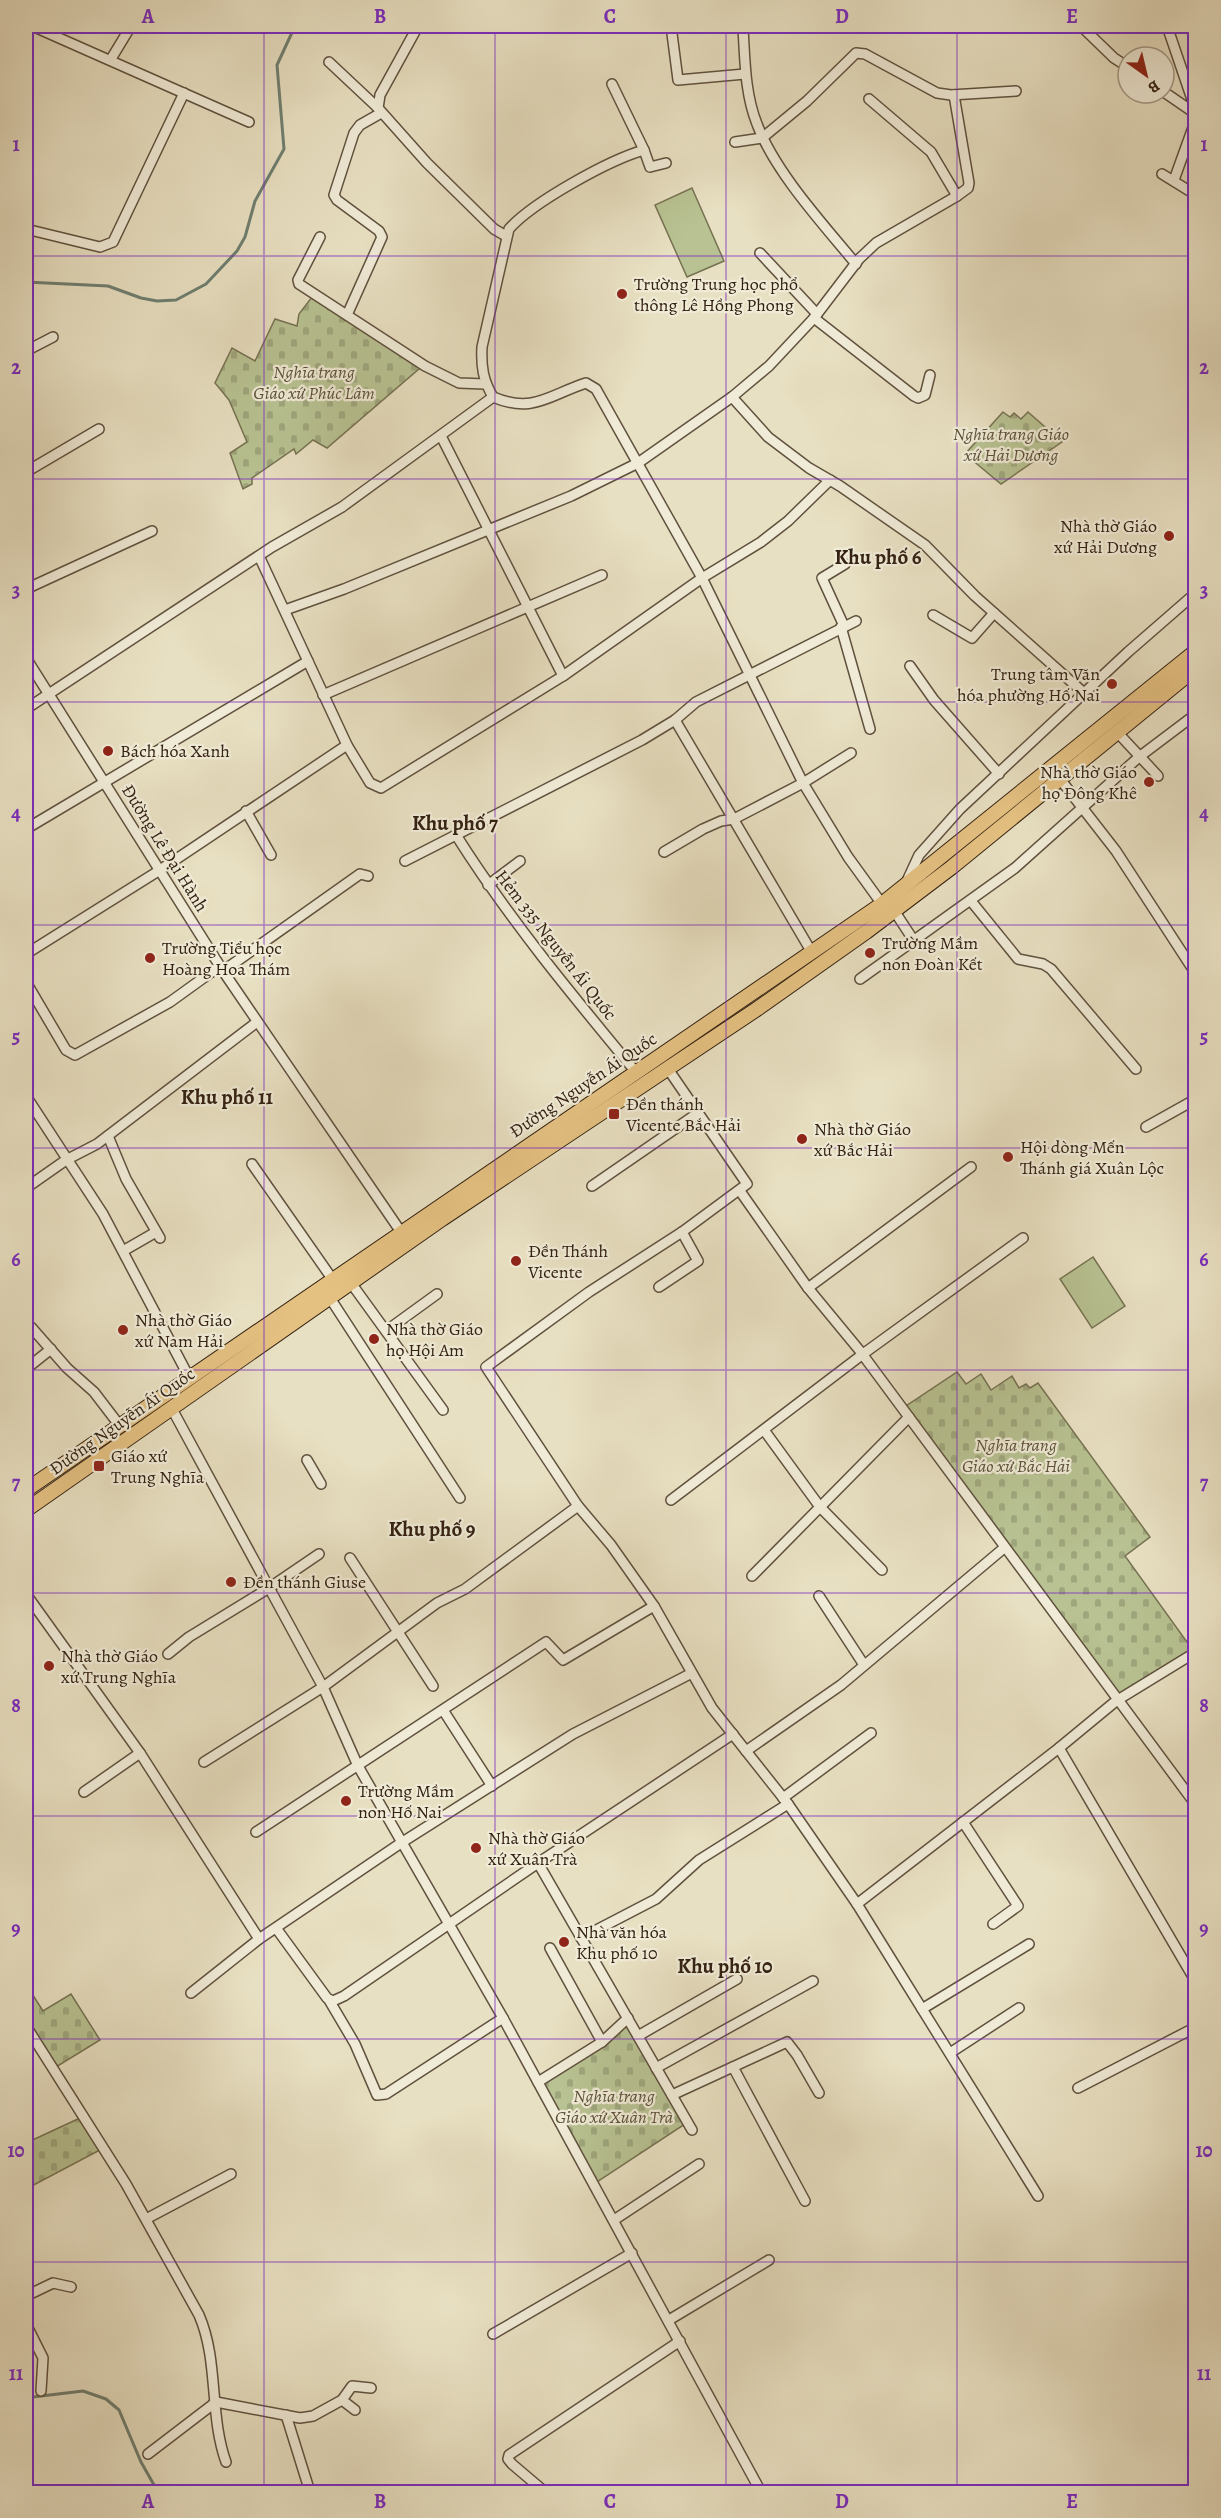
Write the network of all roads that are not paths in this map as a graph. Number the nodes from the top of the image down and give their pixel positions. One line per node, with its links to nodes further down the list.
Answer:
1 (32, 26): 8 (street)
2 (131, 26): 8 (street)
3 (418, 26): 18 (street)
4 (671, 26): 11 (street)
5 (746, 26): 11 (street)
6 (1081, 26): 9 (street)
7 (1167, 26): 19 (street)
8 (111, 59): 14 (street)
9 (1116, 59)
10 (329, 62): 18 (street)
11 (745, 74): 22 (street)
12 (612, 84): 24 (street)
13 (1016, 91): 15 (street)
14 (184, 93): 21 (street); 30 (street)
15 (954, 95): 22 (street); 29 (street)
16 (869, 99): 29 (street)
17 (1176, 100): 19 (street)
18 (379, 111): 31 (street); 35 (street)
19 (1196, 113)
20 (1196, 119): 27 (street)
21 (249, 122)
22 (762, 138): 23 (street); 34 (street)
23 (735, 142)
24 (644, 150): 25 (street); 31 (street)
25 (666, 163)
26 (1162, 174): 27 (street)
27 (1174, 180): 28 (street)
28 (1196, 195)
29 (957, 196): 34 (street)
30 (26, 229)
31 (506, 236): 40 (street)
32 (320, 237): 35 (street)
33 (760, 253): 36 (street)
34 (856, 264): 36 (street)
35 (347, 315): 40 (street)
36 (816, 316): 39 (street); 42 (street)
37 (52, 337): 38 (street)
38 (26, 351)
39 (930, 375)
40 (485, 384): 41 (street)
41 (493, 397): 44 (street); 45 (street)
42 (732, 397): 45 (street); 47 (street)
43 (99, 429): 46 (street)
44 (441, 436): 48 (street); 50 (street)
45 (638, 463): 48 (street); 53 (street)
46 (26, 472)
47 (830, 480): 53 (street); 58 (street)
48 (490, 528): 56 (street); 57 (street)
49 (152, 531): 54 (street)
50 (259, 556): 57 (street); 70 (street)
51 (845, 564): 61 (street)
52 (602, 575): 56 (street)
53 (702, 578): 67 (street); 68 (street)
54 (26, 589)
55 (1191, 598): 69 (street)
56 (526, 607): 68 (street); 71 (street)
57 (285, 610): 64 (street)
58 (994, 613): 59 (street); 69 (street)
59 (933, 615)
60 (856, 621): 61 (street)
61 (842, 627): 67 (street); 76 (street)
62 (1196, 651): 72 (main road, Đường Nguyễn Ái Quốc)
63 (26, 658): 70 (street, Đường Lê Đại Hành)
64 (308, 661): 71 (street); 84 (street)
65 (910, 666): 81 (street)
66 (1196, 668): 72 (main road)
67 (748, 673): 75 (street); 85 (street)
68 (563, 676): 78 (street)
69 (1084, 693): 81 (street)
70 (48, 694): 73 (street); 84 (street, Đường Lê Đại Hành)
71 (323, 695): 78 (street)
72 (1140, 704): 77 (main road, Đường Nguyễn Ái Quốc); 98 (main road, Đường Nguyễn Ái Quốc)
73 (26, 709)
74 (1196, 714): 80 (street)
75 (675, 720): 88 (street); 90 (street)
76 (870, 729)
77 (1117, 732): 80 (street); 83 (main road, Đường Nguyễn Ái Quốc)
78 (347, 745): 87 (street)
79 (851, 753): 85 (street)
80 (1139, 757): 82 (street); 86 (street)
81 (999, 774): 98 (street)
82 (1158, 776)
83 (1060, 779): 86 (street); 101 (main road, Đường Nguyễn Ái Quốc)
84 (104, 782): 89 (street); 95 (street, Đường Lê Đại Hành)
85 (803, 783): 88 (street); 100 (street)
86 (1082, 806): 99 (street); 106 (street)
87 (246, 811): 92 (street); 95 (street)
88 (734, 819): 91 (street); 103 (street)
89 (26, 829)
90 (456, 835): 93 (street); 97 (street, Hẻm 335 Nguyễn Ái Quốc)
91 (664, 852)
92 (272, 855)
93 (405, 861)
94 (520, 861): 97 (street)
95 (160, 870): 104 (street); 105 (street, Đường Lê Đại Hành)
96 (369, 876): 105 (street)
97 (488, 885): 113 (street, Hẻm 335 Nguyễn Ái Quốc)
98 (905, 887): 100 (main road, Đường Nguyễn Ái Quốc)
99 (971, 901): 102 (street); 112 (street)
100 (882, 904): 103 (main road, Đường Nguyễn Ái Quốc)
101 (895, 912): 102 (street); 111 (main road, Đường Nguyễn Ái Quốc)
102 (914, 941): 107 (street)
103 (811, 951): 110 (main road, Đường Nguyễn Ái Quốc)
104 (26, 954)
105 (222, 969): 108 (street); 109 (street, Đường Lê Đại Hành)
106 (1196, 974)
107 (860, 979)
108 (26, 982)
109 (257, 1022): 118 (street); 126 (street, Đường Lê Đại Hành)
110 (659, 1055): 111 (main road); 113 (main road, Đường Nguyễn Ái Quốc)
111 (668, 1068): 116 (street); 130 (main road, Đường Nguyễn Ái Quốc)
112 (1136, 1069)
113 (635, 1071): 126 (main road, Đường Nguyễn Ái Quốc)
114 (26, 1096): 119 (street)
115 (1196, 1099): 117 (street)
116 (698, 1113): 122 (street); 124 (street)
117 (1146, 1127)
118 (108, 1136): 119 (street); 128 (street)
119 (66, 1160): 123 (street); 128 (street)
120 (252, 1164): 129 (street)
121 (971, 1167): 132 (street)
122 (592, 1186)
123 (26, 1188)
124 (740, 1191): 125 (street); 132 (street)
125 (682, 1232): 131 (street); 151 (street)
126 (401, 1233): 129 (main road, Đường Nguyễn Ái Quốc)
127 (1023, 1238): 138 (street)
128 (123, 1251): 140 (street)
129 (333, 1280): 140 (main road, Đường Nguyễn Ái Quốc)
130 (351, 1283): 134 (main road, Đường Nguyễn Ái Quốc); 136 (street)
131 (659, 1287)
132 (808, 1288): 138 (street)
133 (437, 1294): 136 (street)
134 (330, 1298): 141 (main road, Đường Nguyễn Ái Quốc); 149 (street)
135 (26, 1329): 137 (street)
136 (386, 1331): 142 (street)
137 (51, 1349): 139 (street); 144 (street)
138 (863, 1354): 143 (street); 145 (street)
139 (26, 1369)
140 (190, 1379): 144 (main road, Đường Nguyễn Ái Quốc)
141 (171, 1409): 153 (main road, Đường Nguyễn Ái Quốc); 159 (street)
142 (443, 1410)
143 (909, 1417): 152 (street); 154 (street)
144 (120, 1426): 148 (main road, Đường Nguyễn Ái Quốc)
145 (764, 1430): 150 (street); 152 (street)
146 (308, 1460): 147 (street)
147 (321, 1484)
148 (26, 1490)
149 (460, 1498)
150 (671, 1500)
151 (578, 1506): 162 (street); 163 (street)
152 (820, 1507): 157 (street); 158 (street)
153 (26, 1509)
154 (1004, 1548): 166 (street); 170 (street)
155 (319, 1554): 159 (street)
156 (350, 1558): 163 (street)
157 (882, 1570)
158 (752, 1576)
159 (269, 1588): 165 (street); 169 (street)
160 (26, 1594): 176 (street)
161 (819, 1596): 166 (street)
162 (654, 1606): 167 (street); 171 (street)
163 (399, 1630): 168 (street); 169 (street)
164 (1196, 1652): 170 (street)
165 (168, 1654)
166 (864, 1665): 175 (street)
167 (690, 1674): 173 (street); 179 (street)
168 (433, 1686)
169 (322, 1687): 177 (street); 178 (street)
170 (1116, 1701): 174 (street); 182 (street)
171 (443, 1710): 178 (street); 179 (street)
172 (871, 1733): 181 (street)
173 (733, 1734): 175 (street); 186 (street)
174 (1059, 1748): 183 (street); 197 (street)
175 (746, 1751): 181 (street)
176 (140, 1753): 180 (street); 192 (street)
177 (204, 1762)
178 (358, 1766): 184 (street); 185 (street)
179 (492, 1786): 185 (street)
180 (84, 1792)
181 (785, 1801): 187 (street); 191 (street)
182 (1196, 1805)
183 (963, 1822): 187 (street); 188 (street)
184 (256, 1832)
185 (401, 1843): 189 (street); 190 (street)
186 (538, 1863): 189 (street); 191 (street)
187 (857, 1904): 201 (street)
188 (993, 1923)
189 (448, 1926): 199 (street); 202 (street)
190 (276, 1928): 192 (street); 199 (street)
191 (581, 1938): 203 (street)
192 (259, 1939): 198 (street)
193 (1029, 1944): 201 (street)
194 (550, 1948): 207 (street)
195 (737, 1979): 206 (street)
196 (813, 1981): 210 (street)
197 (1196, 1982)
198 (191, 1993)
199 (329, 2000): 202 (street)
200 (1019, 2008): 208 (street)
201 (922, 2009): 208 (street)
202 (503, 2018): 211 (street)
203 (628, 2018): 206 (street); 207 (street)
204 (26, 2026): 220 (street)
205 (1196, 2027): 212 (street)
206 (638, 2036): 210 (street)
207 (602, 2042): 211 (street)
208 (950, 2053): 218 (street)
209 (733, 2067): 213 (street); 214 (street); 219 (street)
210 (656, 2068): 214 (street)
211 (538, 2082): 221 (street)
212 (1078, 2088)
213 (819, 2093)
214 (672, 2095): 215 (street)
215 (692, 2130)
216 (699, 2164): 221 (street)
217 (231, 2174): 220 (street)
218 (1038, 2196)
219 (805, 2201)
220 (146, 2219): 233 (street)
221 (614, 2220): 222 (street)
222 (632, 2253): 226 (street); 228 (street)
223 (769, 2260): 226 (street)
224 (71, 2287): 225 (street)
225 (26, 2296)
226 (669, 2320): 229 (street)
227 (26, 2324): 231 (street)
228 (493, 2334)
229 (680, 2341): 239 (street); 240 (street)
230 (371, 2388): 232 (street)
231 (41, 2391)
232 (342, 2400): 234 (street); 235 (street)
233 (216, 2402): 235 (street); 236 (street); 237 (street)
234 (356, 2410)
235 (286, 2415): 238 (street)
236 (148, 2454)
237 (225, 2462)
238 (310, 2493)
239 (545, 2493)
240 (761, 2493)

